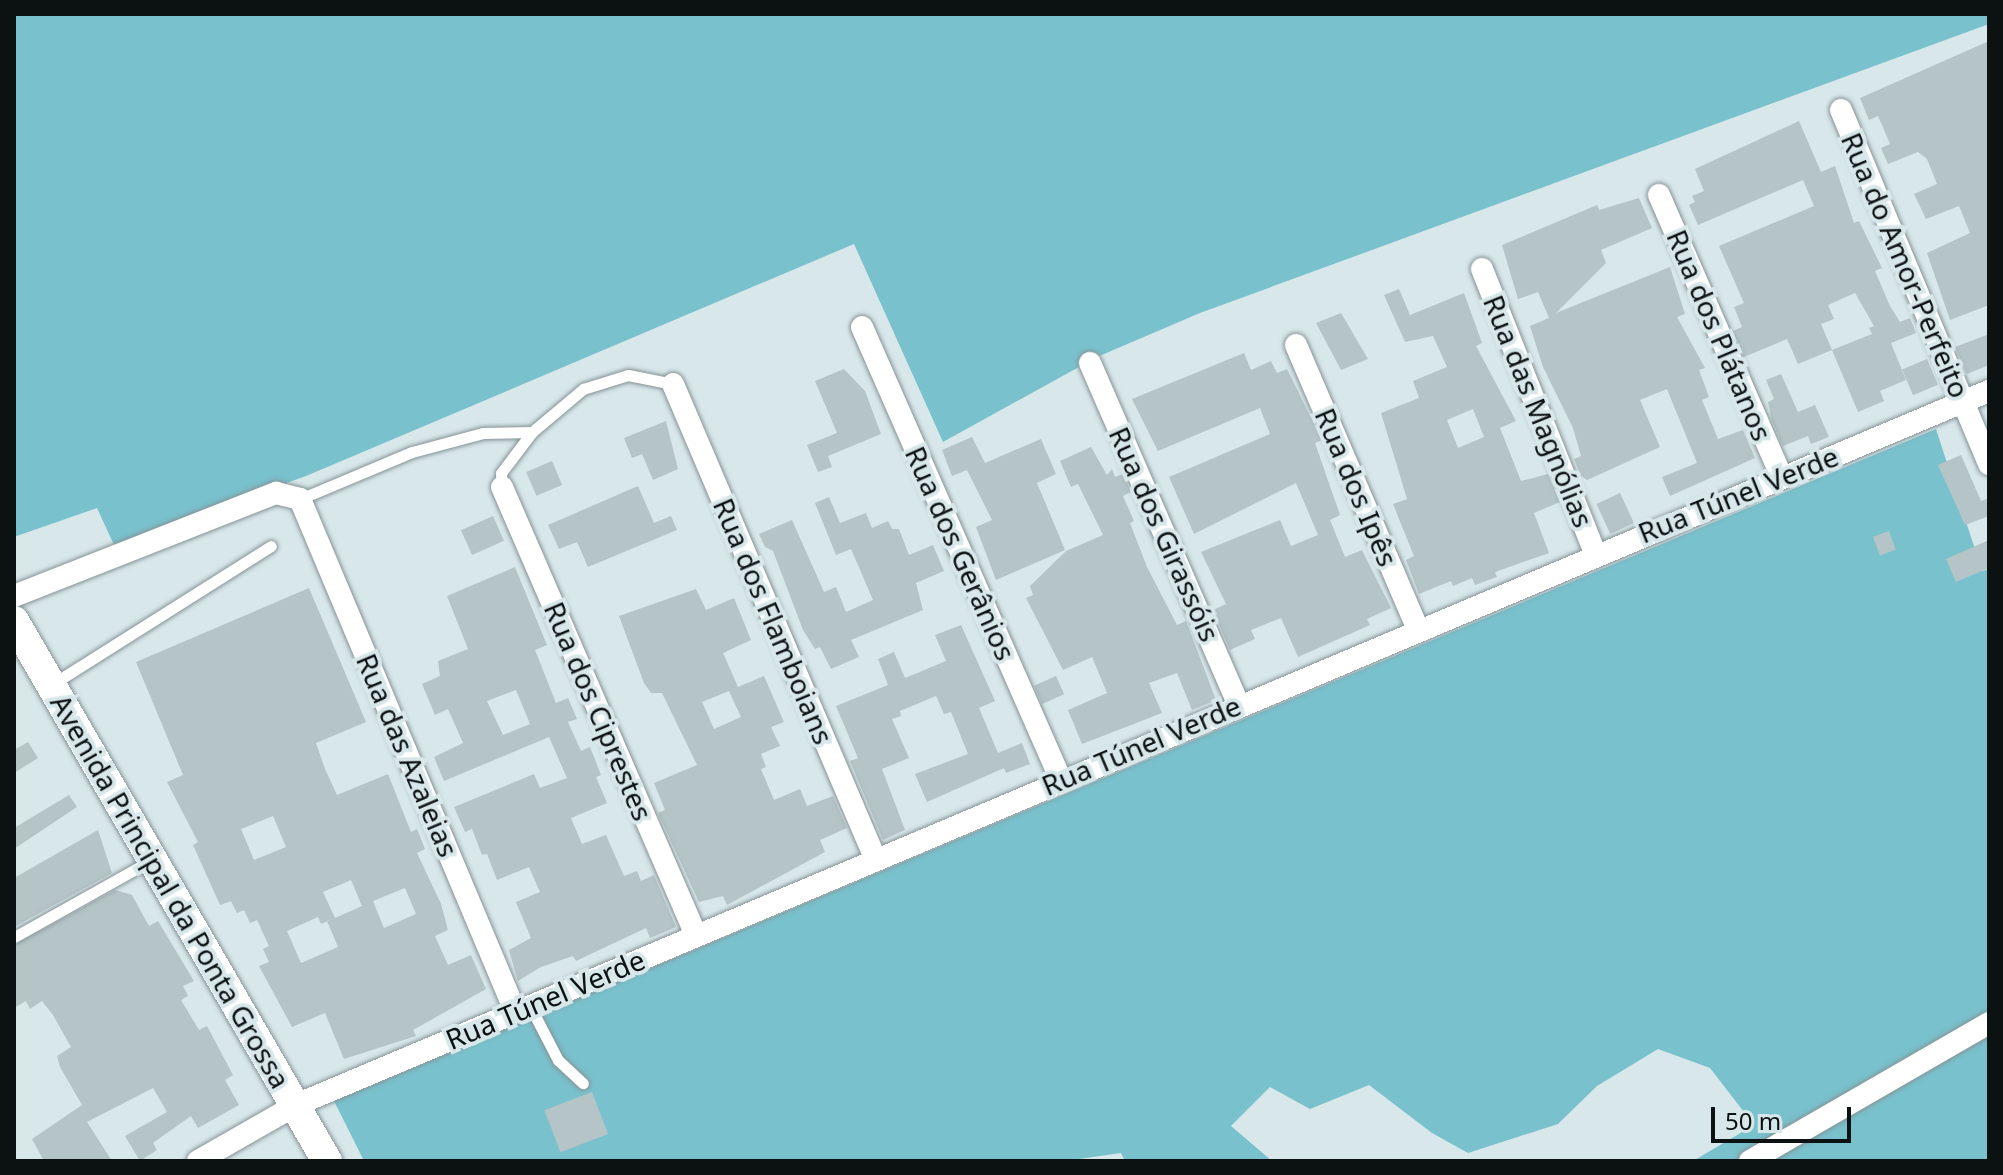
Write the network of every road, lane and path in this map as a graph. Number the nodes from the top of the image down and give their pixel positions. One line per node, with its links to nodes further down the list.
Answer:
1 (1841, 110): 9 (street, Rua do Amor-Perfeito)
2 (1659, 195): 12 (street, Rua dos Plátanos)
3 (1482, 269): 16 (street, Rua das Magnólias)
4 (862, 327): 22 (street, Rua dos Gerânios)
5 (1296, 345): 19 (street, Rua dos Ipês)
6 (1090, 363): 21 (street, Rua dos Girassóis)
7 (673, 384): 10 (lane); 23 (street, Rua dos Flamboians)
8 (1989, 391): 9 (street, Rua Túnel Verde)
9 (1963, 401): 11 (street, Rua do Amor-Perfeito); 12 (street, Rua Túnel Verde)
10 (532, 432): 13 (lane); 14 (lane)
11 (1989, 464)
12 (1781, 476): 16 (street, Rua Túnel Verde)
13 (502, 487): 25 (street, Rua dos Ciprestes)
14 (300, 499): 17 (street); 27 (street, Rua das Azaleias)
15 (271, 546): 20 (lane)
16 (1595, 553): 19 (street, Rua Túnel Verde)
17 (14, 596)
18 (14, 621): 20 (main road, Avenida Principal da Ponta Grossa)
19 (1418, 629): 21 (street, Rua Túnel Verde)
20 (51, 685): 24 (main road, Avenida Principal da Ponta Grossa)
21 (1239, 705): 22 (street, Rua Túnel Verde)
22 (1060, 779): 23 (street, Rua Túnel Verde)
23 (875, 858): 25 (street, Rua Túnel Verde)
24 (152, 859): 26 (lane); 30 (main road, Avenida Principal da Ponta Grossa)
25 (695, 934): 27 (street, Rua Túnel Verde)
26 (14, 937)
27 (522, 1008): 29 (lane); 30 (street, Rua Túnel Verde)
28 (1989, 1023): 33 (street)
29 (583, 1083)
30 (296, 1105): 31 (street, Rua Túnel Verde); 32 (main road, Avenida Principal da Ponta Grossa)
31 (198, 1161)
32 (327, 1161)
33 (1750, 1161)

